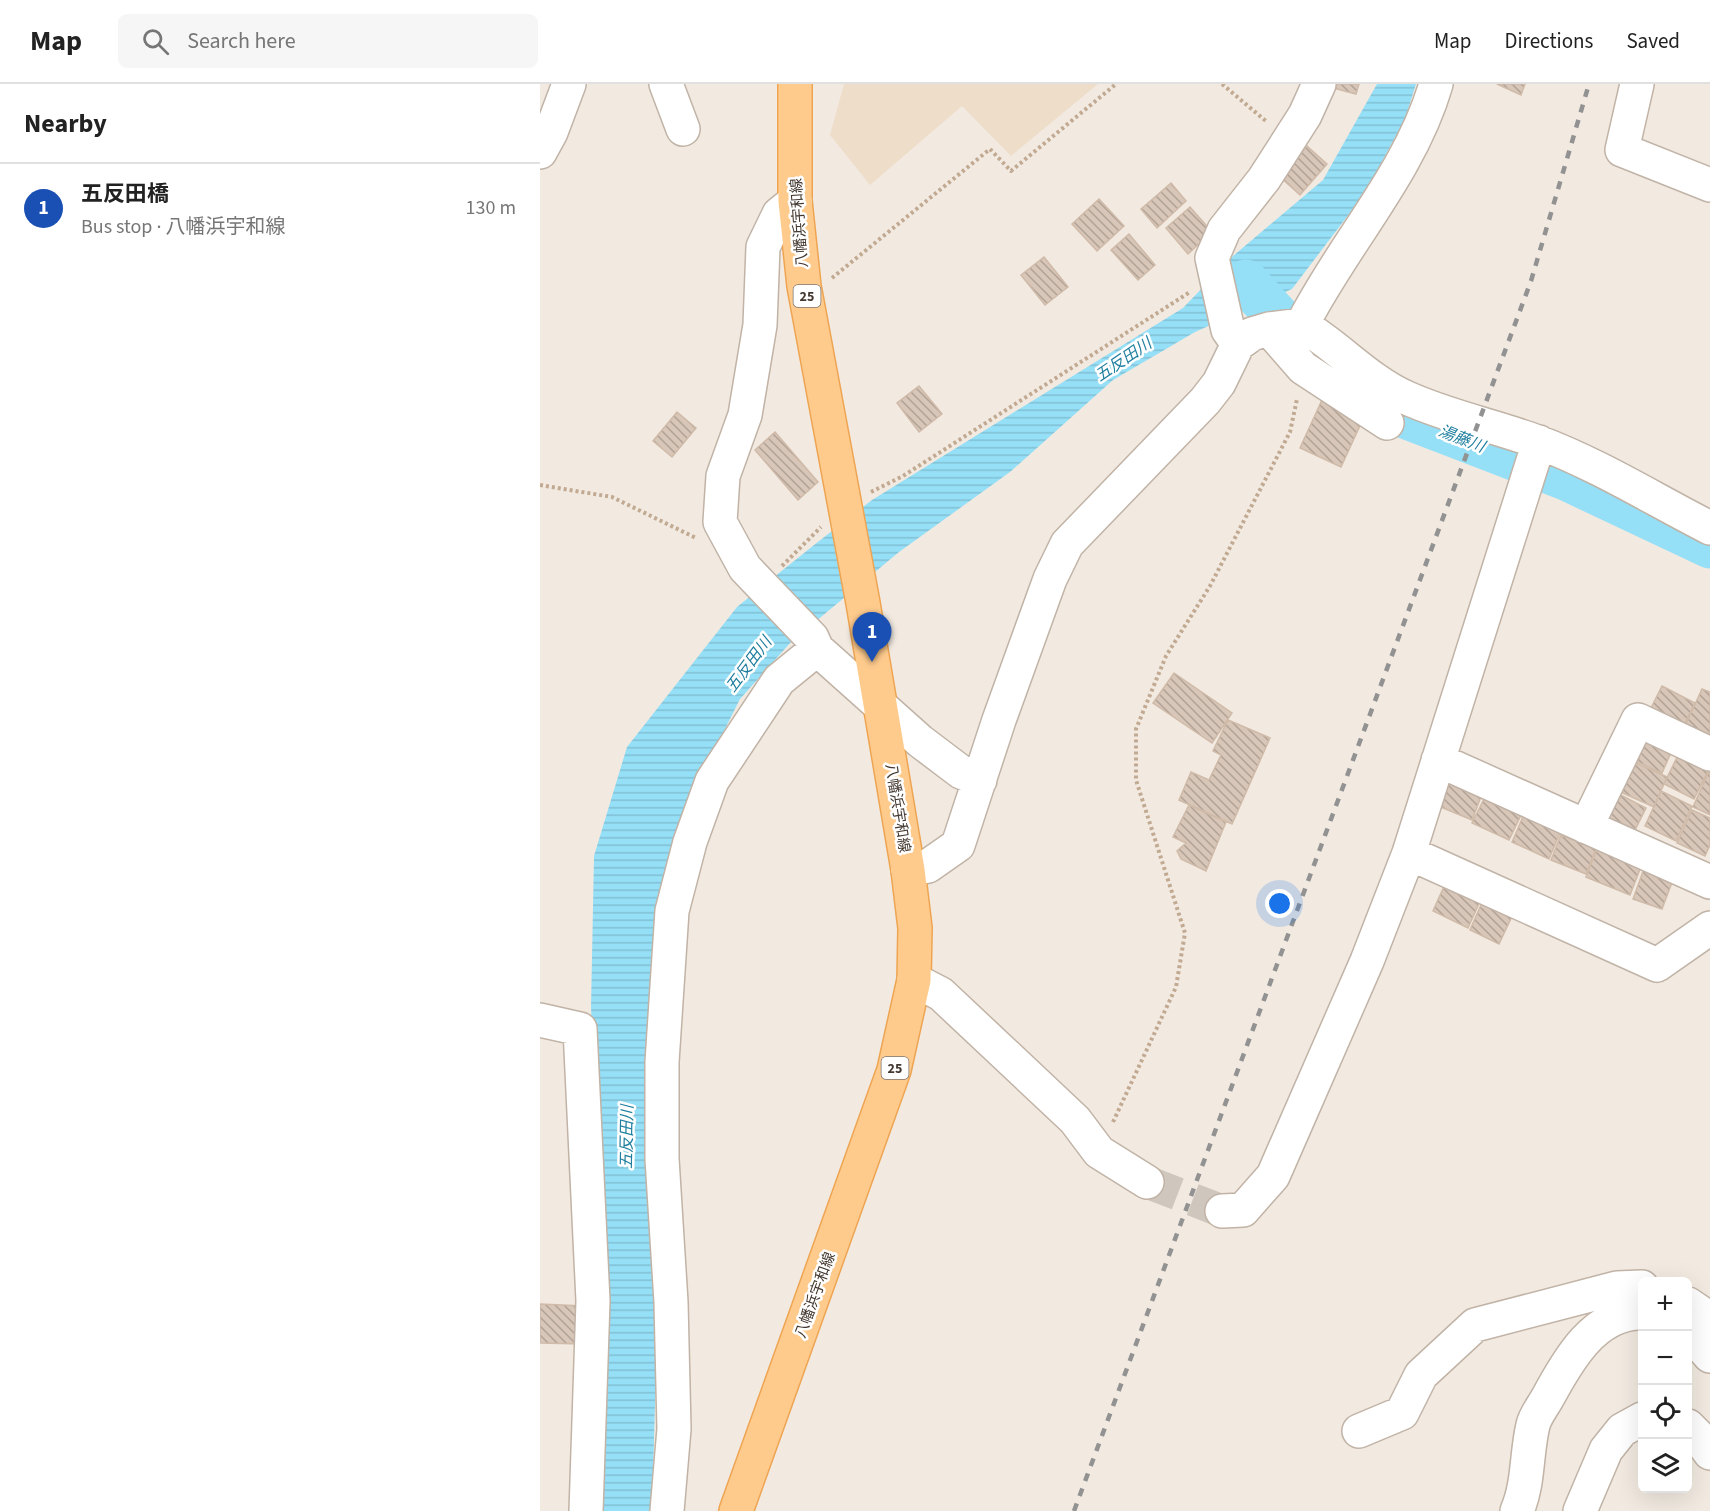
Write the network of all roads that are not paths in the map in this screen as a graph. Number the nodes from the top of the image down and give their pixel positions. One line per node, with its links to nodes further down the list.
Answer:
1 (569, 84): 8 (street)
2 (666, 84): 7 (street)
3 (795, 84): 10 (main road, 八幡浜宇和線 / 25)
4 (1319, 84): 12 (street)
5 (1436, 84): 11 (street)
6 (1637, 84): 9 (street)
7 (683, 129)
8 (540, 152)
9 (1710, 185)
10 (795, 201): 16 (street); 17 (main road, 八幡浜宇和線 / 25)
11 (1285, 327): 12 (street); 13 (street); 14 (street)
12 (1233, 337): 20 (street)
13 (1387, 423)
14 (1534, 457): 15 (street); 19 (street)
15 (1710, 528)
16 (814, 644): 17 (street); 41 (street)
17 (881, 706): 20 (street); 23 (main road, 八幡浜宇和線 / 25)
18 (1710, 754): 21 (street)
19 (1438, 760): 21 (street); 22 (street)
20 (980, 780): 23 (street)
21 (1586, 827): 24 (street)
22 (1409, 853): 25 (street); 29 (street)
23 (908, 870): 26 (main road, 八幡浜宇和線 / 25)
24 (1710, 882)
25 (1710, 928)
26 (914, 980): 28 (street); 42 (main road, 八幡浜宇和線 / 25)
27 (540, 1020): 40 (street)
28 (1147, 1182)
29 (1222, 1211)
30 (1638, 1287): 37 (street)
31 (1692, 1307): 33 (street)
32 (1638, 1313): 43 (street)
33 (1710, 1319)
34 (1689, 1331): 35 (street)
35 (1710, 1356)
36 (1638, 1421): 44 (street)
37 (1359, 1431)
38 (1692, 1431): 39 (street)
39 (1710, 1453)
40 (586, 1511)
41 (667, 1511)
42 (736, 1511)
43 (1517, 1511)
44 (1580, 1511)

